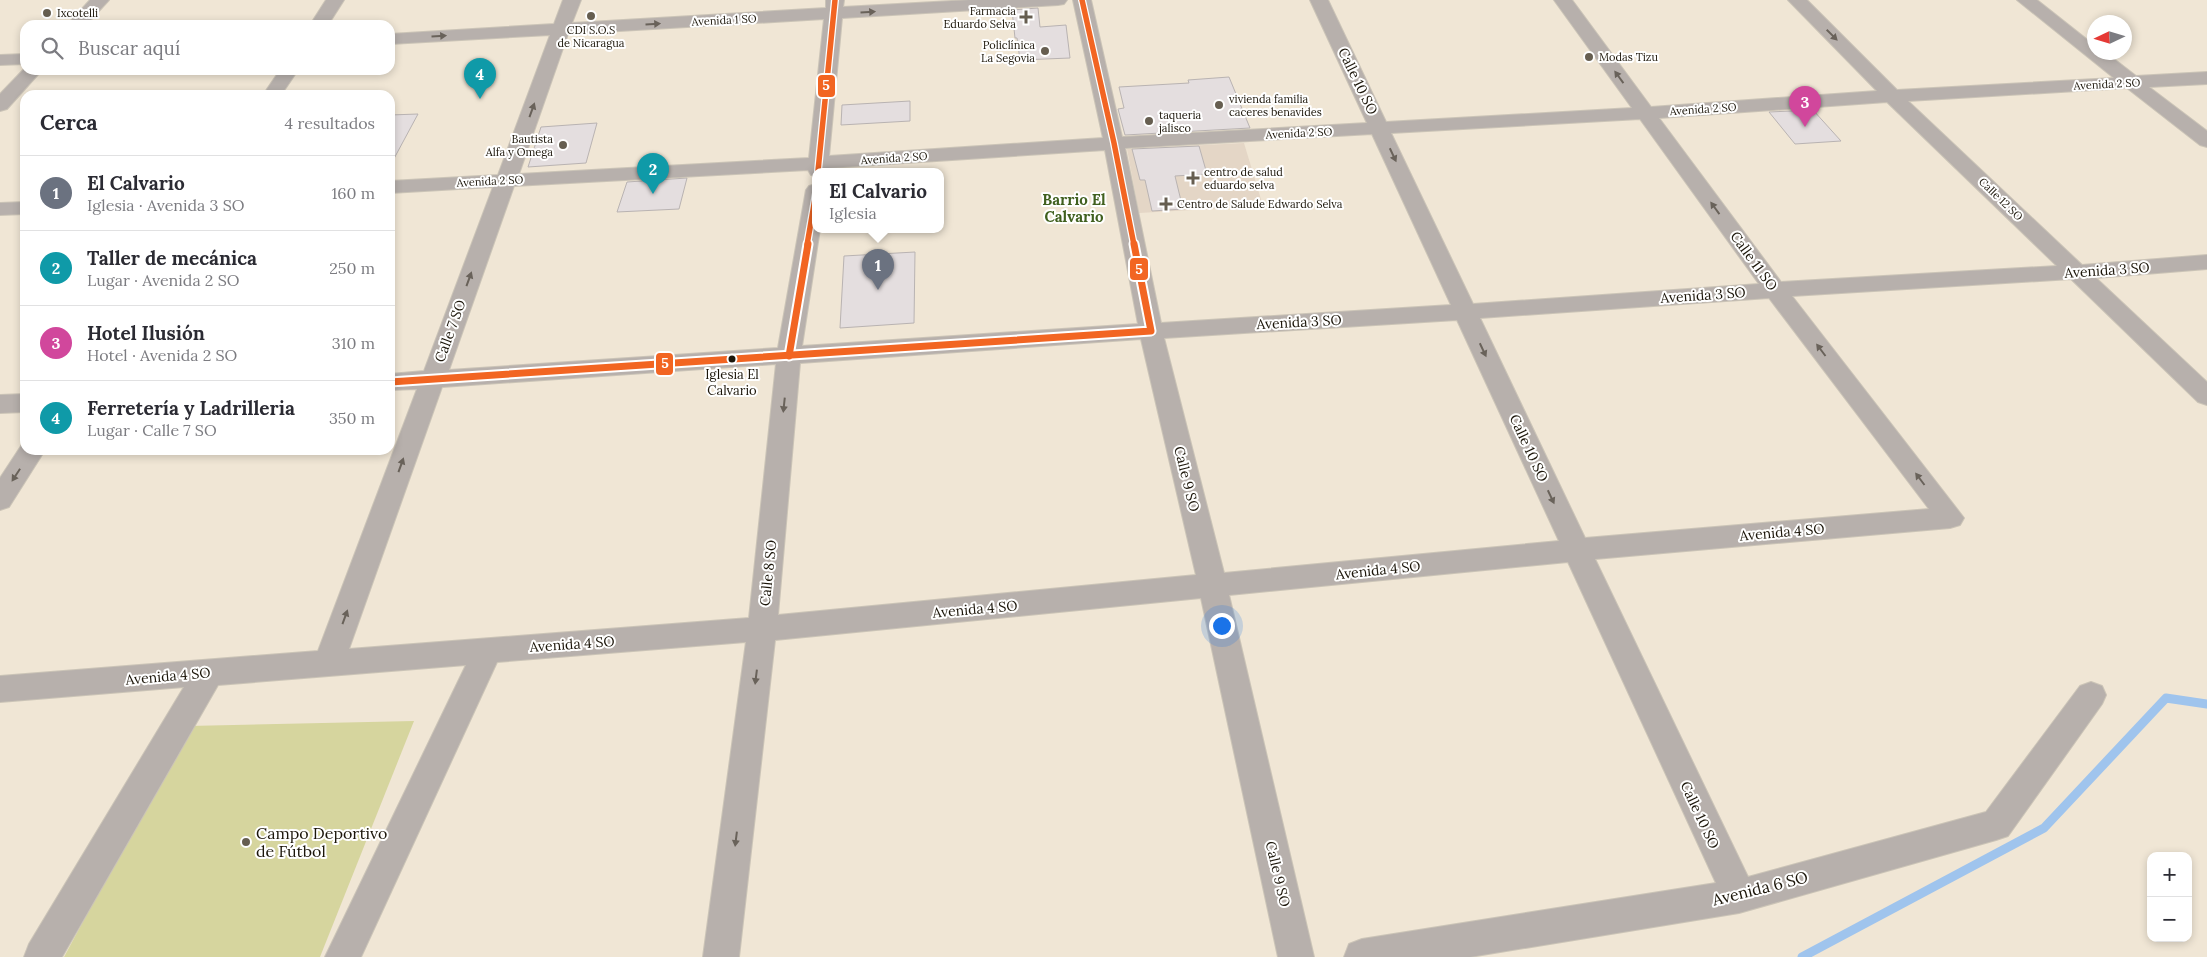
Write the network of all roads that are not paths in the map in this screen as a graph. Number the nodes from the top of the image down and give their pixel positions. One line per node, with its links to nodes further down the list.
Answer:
1 (100, 0): 11 (street)
2 (335, 0): 12 (street)
3 (572, 0): 13 (street, Calle 7 SO)
4 (1058, 0): 10 (street, Avenida 1 SO, one-way to 4)
5 (1082, 0): 27 (street, Calle 9 SO)
6 (1319, 0): 25 (street, Calle 10 SO)
7 (1563, 0): 24 (street, Calle 11 SO, one-way to 7)
8 (1797, 0): 22 (street, Calle 12 SO, one-way to 22)
9 (2026, 0): 20 (street)
10 (835, 7): 13 (street, Avenida 1 SO, one-way to 10); 28 (street)
11 (81, 20)
12 (322, 20)
13 (562, 28): 14 (street, Avenida 1 SO, one-way to 13); 29 (street, Calle 7 SO, one-way to 13)
14 (395, 39)
15 (20, 59): 16 (street)
16 (0, 60)
17 (28, 75): 23 (street)
18 (286, 75): 21 (street)
19 (2207, 78): 20 (street, Avenida 2 SO)
20 (2132, 83): 22 (street, Avenida 2 SO); 26 (street)
21 (275, 90)
22 (1892, 96): 24 (street, Avenida 2 SO); 35 (street, Calle 12 SO)
23 (0, 105)
24 (1645, 113): 25 (street, Avenida 2 SO); 36 (street, Calle 11 SO, one-way to 24)
25 (1381, 128): 27 (street, Avenida 2 SO); 37 (street, Calle 10 SO, one-way to 37)
26 (2207, 141)
27 (1114, 143): 28 (street, Avenida 2 SO); 38 (street, Calle 9 SO)
28 (819, 167): 29 (street, Avenida 2 SO)
29 (506, 180): 30 (street, Avenida 2 SO); 40 (street, Calle 7 SO, one-way to 29)
30 (395, 187)
31 (20, 208): 32 (street)
32 (0, 209)
33 (812, 215): 39 (street, Calle 8 SO)
34 (2207, 262): 35 (street, Avenida 3 SO)
35 (2077, 272): 36 (street, Avenida 3 SO); 42 (street, Calle 12 SO)
36 (1775, 290): 37 (street, Avenida 3 SO); 47 (street, Calle 11 SO, one-way to 36)
37 (1466, 312): 38 (street, Avenida 3 SO); 48 (street, Calle 10 SO, one-way to 48)
38 (1151, 331): 39 (street, Avenida 3 SO); 49 (street, Calle 9 SO)
39 (789, 356): 40 (street, Avenida 3 SO); 50 (street, Calle 8 SO, one-way to 50)
40 (432, 380): 41 (street, Avenida 3 SO); 52 (street, Calle 7 SO, one-way to 40)
41 (395, 382)
42 (2207, 396)
43 (20, 403): 44 (street)
44 (0, 404)
45 (29, 455): 46 (street, one-way to 46)
46 (0, 500)
47 (1950, 518): 48 (street, Avenida 4 SO)
48 (1576, 550): 49 (street, Avenida 4 SO); 56 (street, Calle 10 SO)
49 (1214, 587): 50 (street, Avenida 4 SO); 60 (street, Calle 9 SO)
50 (762, 629): 51 (street, Avenida 4 SO); 59 (street, Calle 8 SO, one-way to 59)
51 (488, 650): 52 (street, Avenida 4 SO); 58 (street)
52 (328, 663): 53 (street, Avenida 4 SO)
53 (209, 672): 54 (street, Avenida 4 SO); 57 (street)
54 (0, 689)
55 (2091, 696): 56 (street, Avenida 6 SO)
56 (1738, 896): 61 (street, Avenida 6 SO)
57 (42, 957)
58 (343, 957)
59 (721, 957)
60 (1296, 957)
61 (1362, 957)

